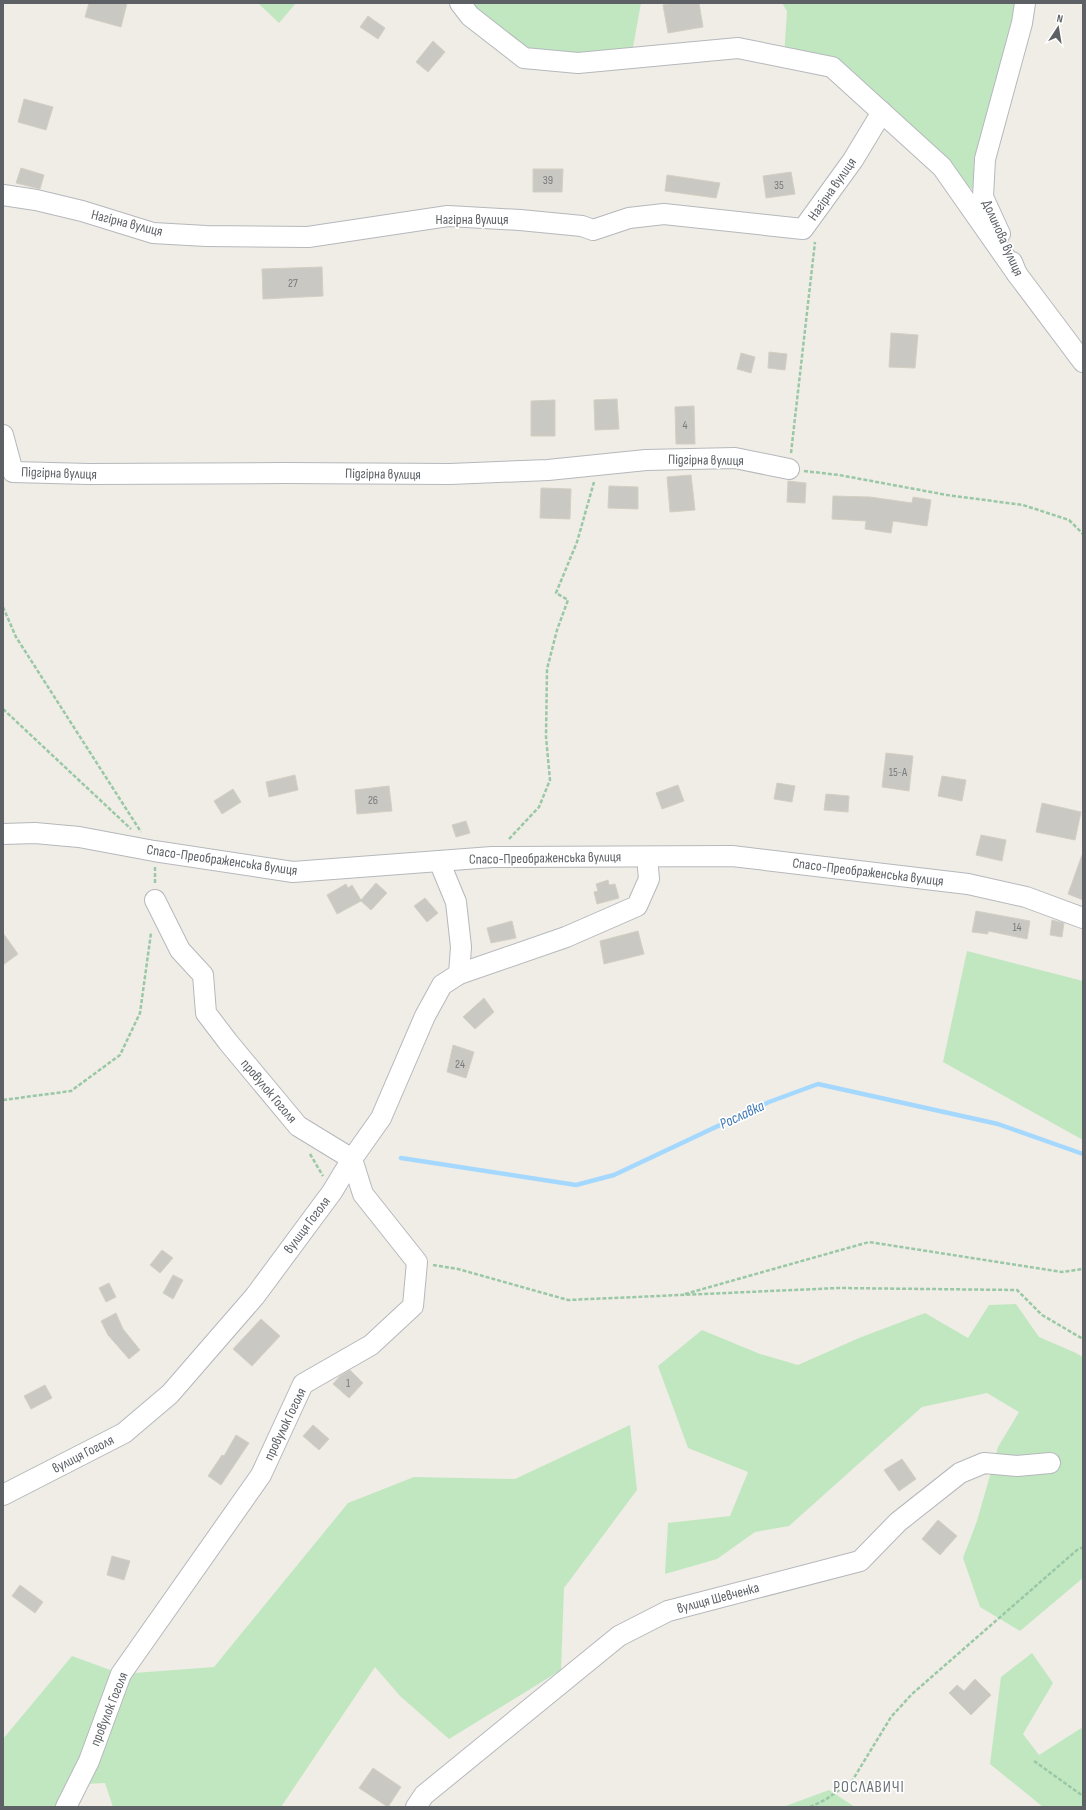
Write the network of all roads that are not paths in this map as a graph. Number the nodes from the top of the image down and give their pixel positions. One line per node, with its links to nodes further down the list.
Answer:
1 (460, 3): 3 (street)
2 (1025, 3): 5 (street, Долинова вулиця)
3 (882, 112): 4 (street, Нагірна вулиця); 5 (street)
4 (3, 195)
5 (1017, 274): 6 (street, Долинова вулиця)
6 (1083, 362)
7 (3, 435): 8 (street, Підгірна вулиця)
8 (789, 469)
9 (3, 834): 11 (street, Спасо-Преображенська вулиця)
10 (647, 858): 11 (street, Спасо-Преображенська вулиця); 13 (street, Спасо-Преображенська вулиця); 14 (street, вулиця Гоголя)
11 (439, 861): 14 (street)
12 (156, 900): 15 (street, провулок Гоголя)
13 (1083, 918)
14 (459, 974): 15 (street, вулиця Гоголя)
15 (352, 1159): 17 (street, вулиця Гоголя); 18 (street, провулок Гоголя)
16 (1050, 1463): 19 (street, вулиця Шевченка)
17 (3, 1495)
18 (66, 1807)
19 (416, 1807)

